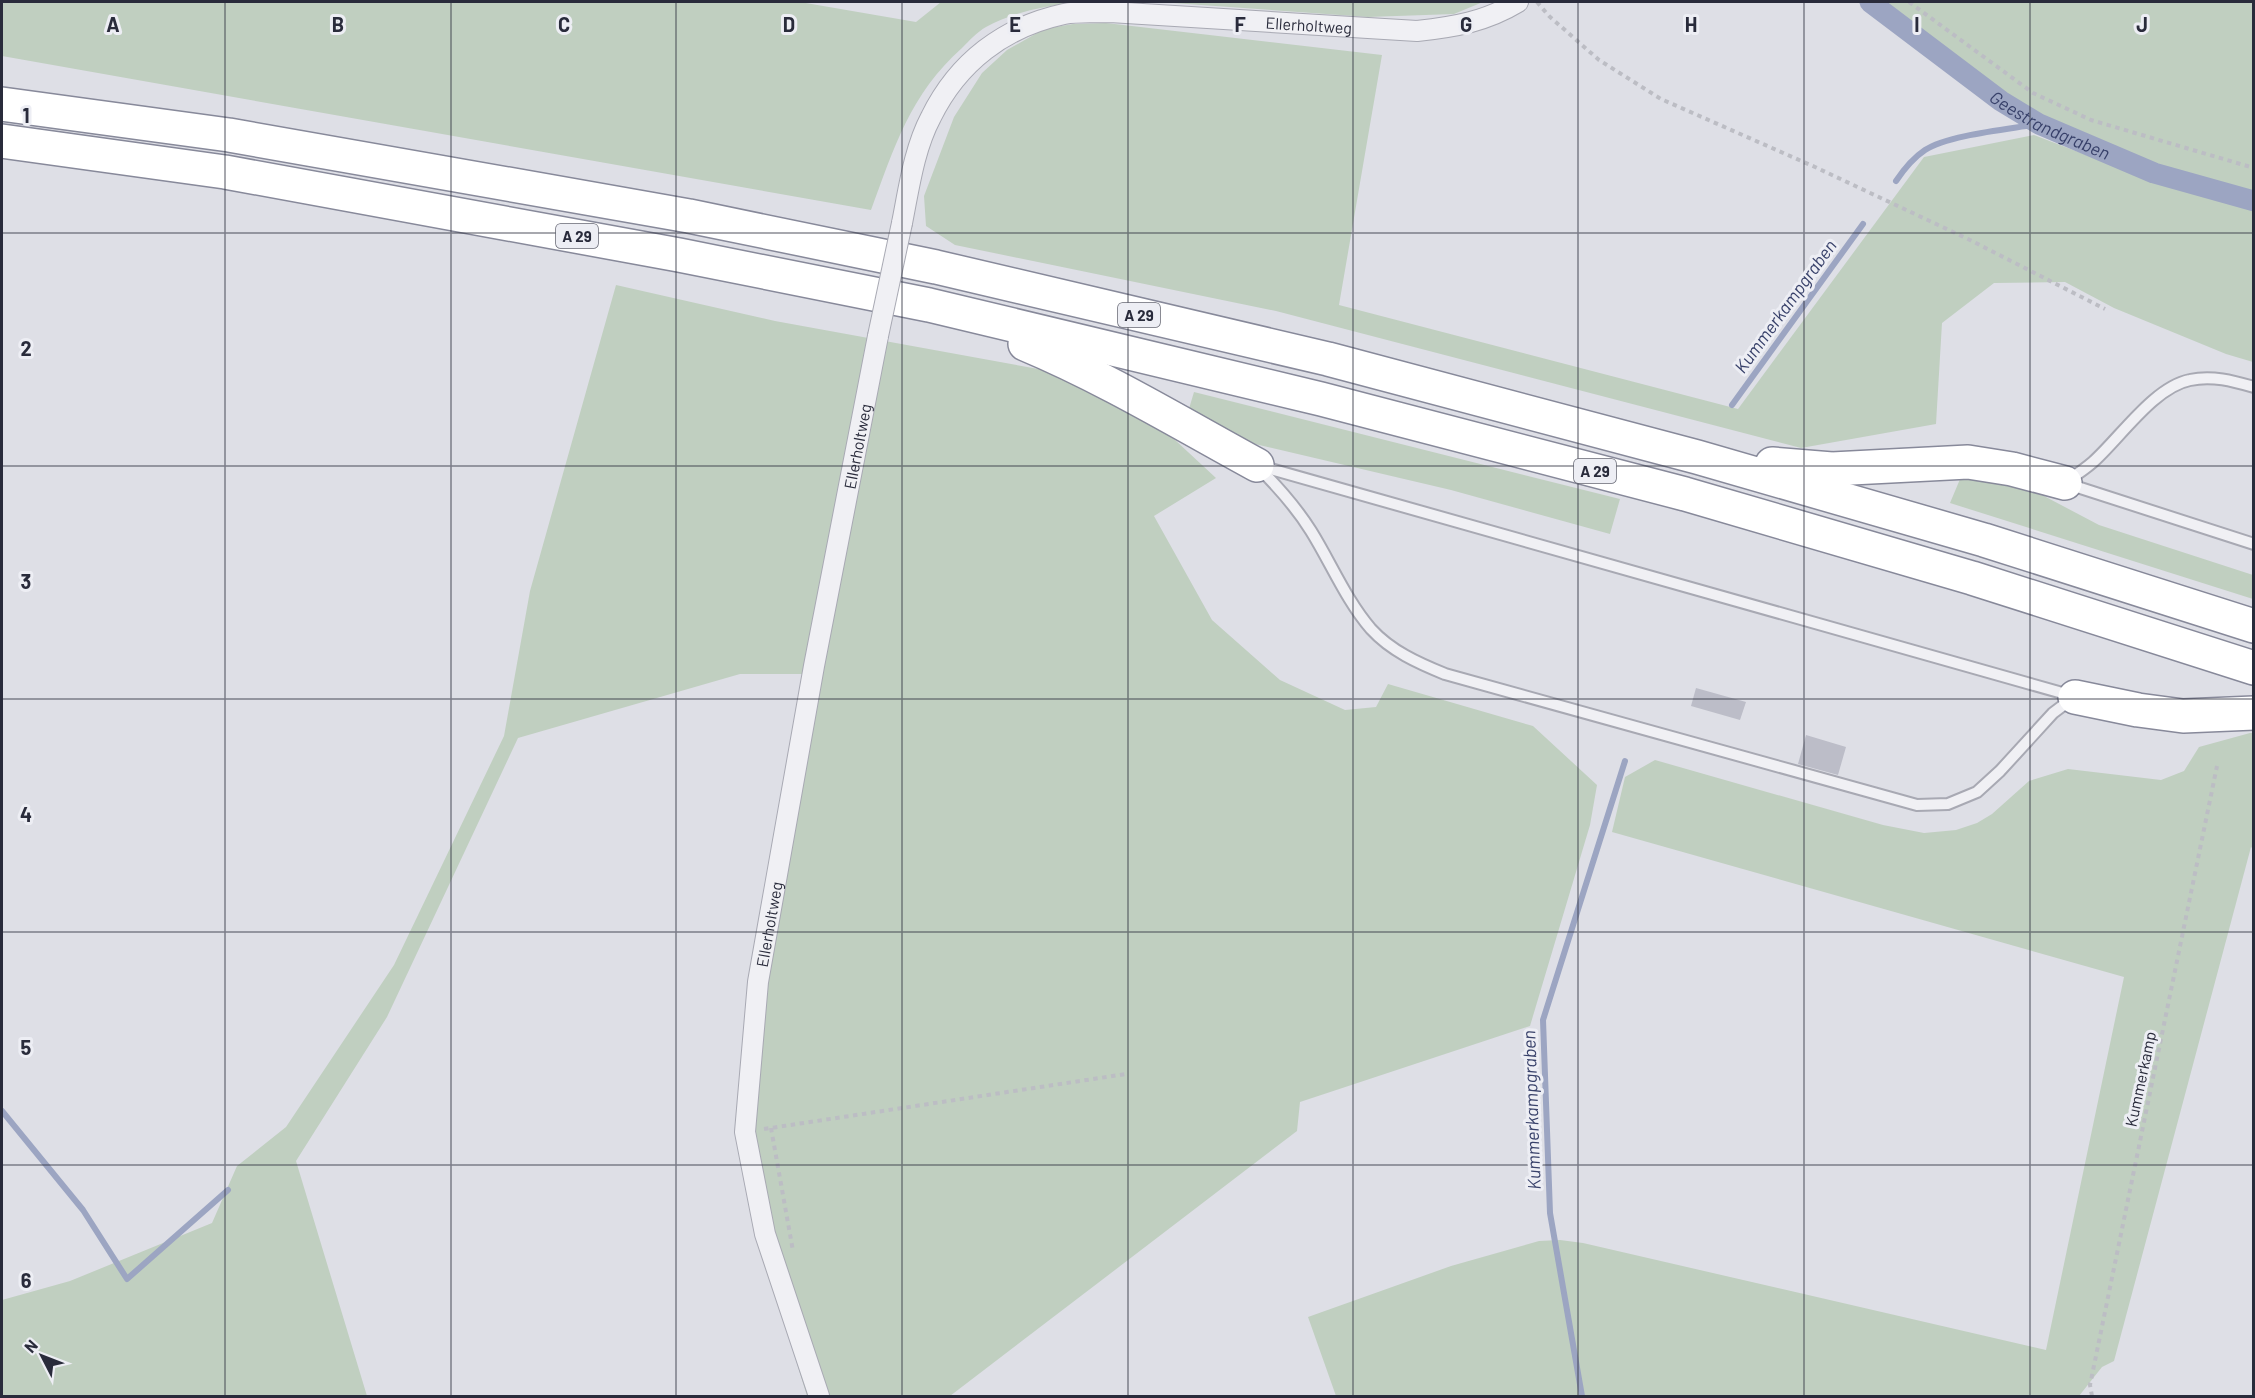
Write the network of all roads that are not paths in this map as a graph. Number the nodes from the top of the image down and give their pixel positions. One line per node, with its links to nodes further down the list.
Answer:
1 (1518, 2): 14 (street, Ellerholtweg, bridge)
2 (2, 104): 6 (highway, A 29)
3 (2, 141): 4 (highway, A 29)
4 (929, 305): 7 (highway); 11 (highway, A 29)
5 (2253, 387): 8 (lane)
6 (1697, 457): 8 (highway); 10 (highway, A 29)
7 (1257, 465): 12 (lane); 12 (lane)
8 (2065, 483): 9 (lane)
9 (2253, 544)
10 (2253, 626)
11 (2253, 668)
12 (2076, 697): 13 (highway)
13 (2253, 713)
14 (819, 1396)

